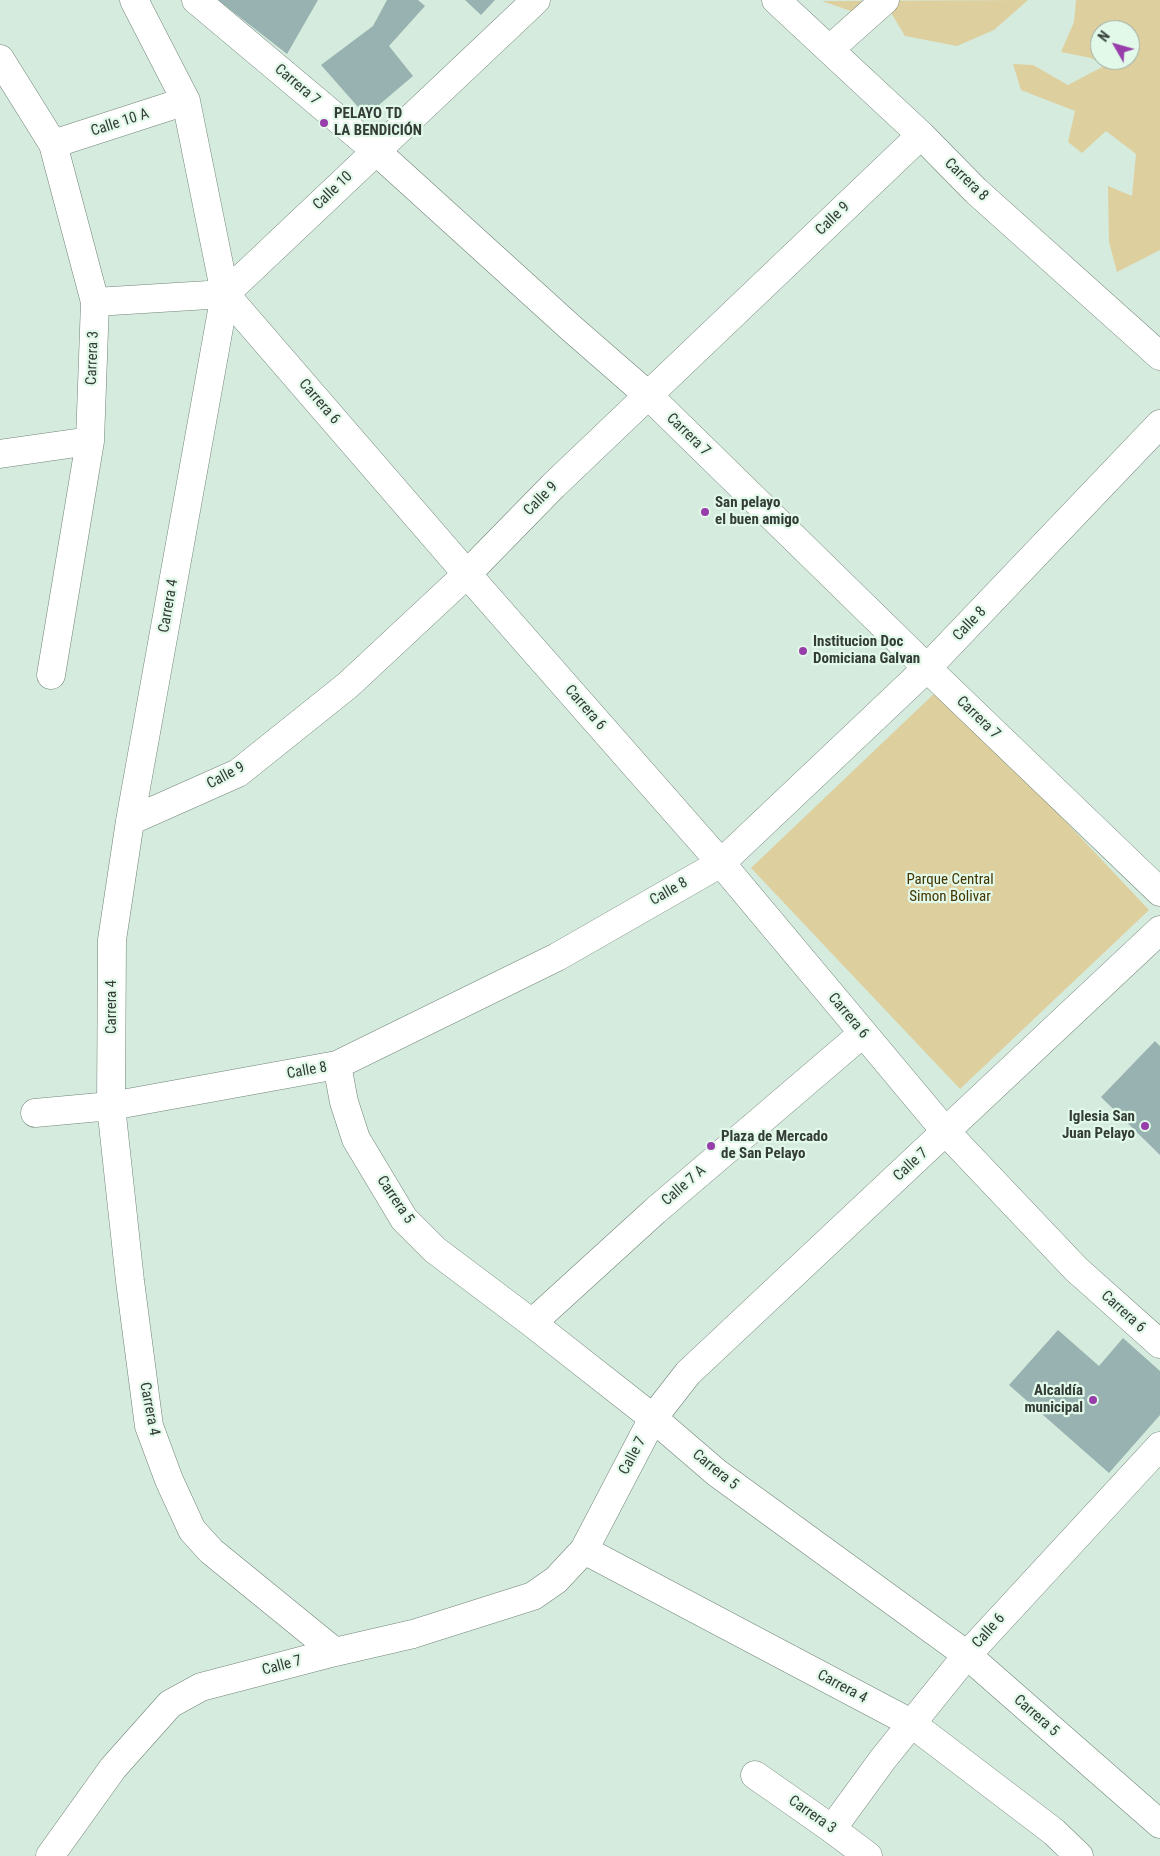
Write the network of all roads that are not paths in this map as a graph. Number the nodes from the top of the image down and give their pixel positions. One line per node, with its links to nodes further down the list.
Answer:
1 (134, 0): 8 (street, Carrera 6)
2 (196, 0): 11 (street, Carrera 7)
3 (536, 0): 11 (street, Calle 10)
4 (776, 0): 6 (street, Carrera 8)
5 (885, 0): 6 (street)
6 (830, 49): 9 (street, Carrera 8)
7 (0, 59): 10 (street, Carrera 3)
8 (186, 101): 10 (street, Calle 10 A); 12 (street, Carrera 6)
9 (921, 135): 14 (street, Carrera 8); 15 (street, Calle 9)
10 (53, 144): 13 (street, Carrera 3)
11 (376, 151): 12 (street, Calle 10); 15 (street, Carrera 7)
12 (225, 294): 13 (street); 19 (street, Carrera 6); 22 (street, Carrera 4)
13 (96, 302): 17 (street, Carrera 3)
14 (1160, 356)
15 (649, 396): 19 (street, Calle 9); 20 (street, Carrera 7)
16 (1160, 424): 20 (street, Calle 8)
17 (90, 441): 18 (street); 21 (street, Carrera 3)
18 (0, 454)
19 (467, 574): 22 (street, Calle 9); 23 (street, Carrera 6)
20 (927, 668): 23 (street, Calle 8); 24 (street, Carrera 7)
21 (51, 675)
22 (130, 821): 28 (street, Carrera 4)
23 (721, 863): 26 (street, Carrera 6); 27 (street, Calle 8)
24 (1160, 892)
25 (1160, 930): 30 (street, Calle 7)
26 (862, 1034): 30 (street, Carrera 6); 31 (street, Calle 7 A)
27 (337, 1065): 28 (street, Calle 8); 31 (street, Carrera 5)
28 (111, 1106): 29 (street, Calle 8); 36 (street, Carrera 4)
29 (35, 1113)
30 (946, 1132): 32 (street, Carrera 6); 33 (street, Calle 7)
31 (532, 1323): 33 (street, Carrera 5)
32 (1160, 1344)
33 (653, 1418): 35 (street, Calle 7); 37 (street, Carrera 5)
34 (1160, 1446): 37 (street, Calle 6)
35 (584, 1550): 36 (street, Calle 7); 38 (street, Carrera 4)
36 (335, 1652): 42 (street, Calle 7)
37 (967, 1656): 38 (street, Calle 6); 40 (street, Carrera 5)
38 (911, 1723): 41 (street, Calle 6); 44 (street, Carrera 4)
39 (755, 1775): 41 (street, Carrera 3)
40 (1160, 1824)
41 (832, 1829): 43 (street, Carrera 3)
42 (50, 1856)
43 (868, 1856)
44 (1079, 1856)

